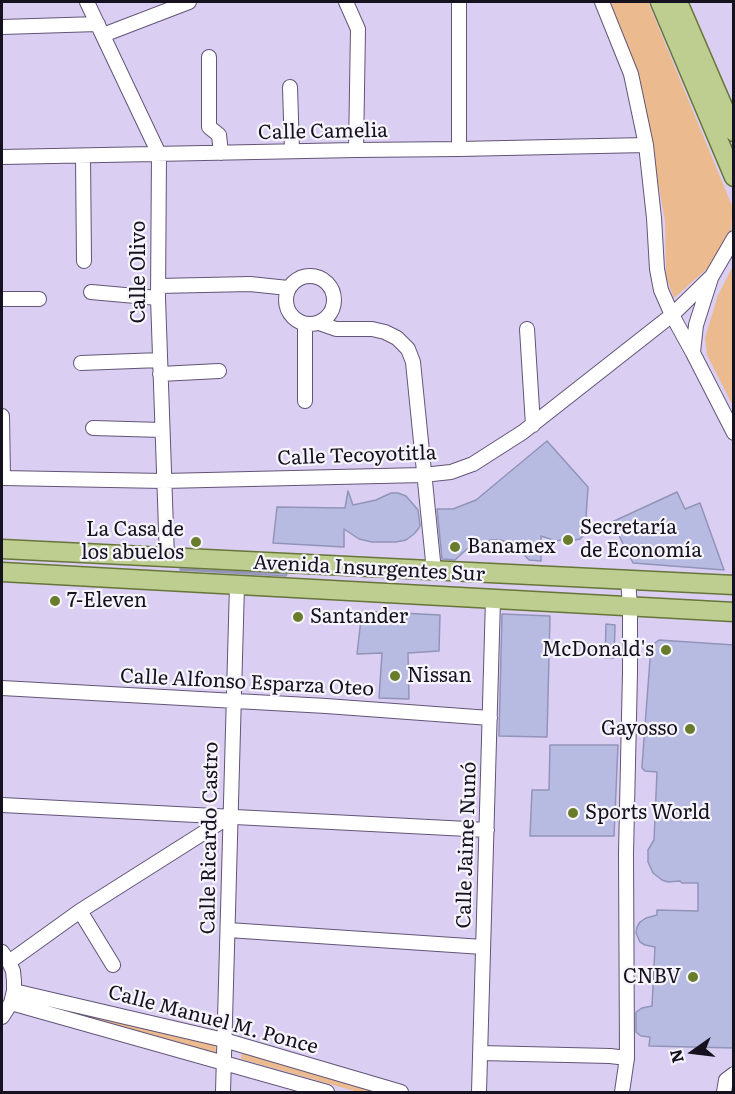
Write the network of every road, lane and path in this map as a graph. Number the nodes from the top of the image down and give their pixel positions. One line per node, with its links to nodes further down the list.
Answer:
1 (87, 2): 9 (street, Calle Olivo)
2 (189, 2): 9 (street)
3 (346, 2): 15 (street)
4 (459, 2): 14 (street)
5 (602, 2): 13 (street)
6 (660, 2): 21 (main road)
7 (678, 2): 12 (main road)
8 (2, 27): 9 (street)
9 (101, 29): 18 (street, Calle Olivo)
10 (209, 57): 17 (street)
11 (290, 87): 16 (street)
12 (734, 132)
13 (646, 145): 14 (street, Calle Camelia); 30 (street)
14 (459, 149): 15 (street, Calle Camelia)
15 (356, 150): 16 (street, Calle Camelia)
16 (292, 151): 17 (street, Calle Camelia)
17 (221, 153): 18 (street, Calle Camelia)
18 (159, 154): 19 (street, Calle Camelia); 27 (street, Calle Olivo)
19 (83, 156): 20 (street, Calle Camelia); 23 (street)
20 (2, 157)
21 (734, 177)
22 (734, 238): 24 (street, Calle Tecoyotitla)
23 (84, 261)
24 (712, 276): 30 (street, Calle Tecoyotitla); 33 (street)
25 (288, 288): 27 (street); 31 (street); 31 (street)
26 (91, 292): 27 (street)
27 (158, 292): 34 (street, Calle Olivo)
28 (39, 298): 29 (street)
29 (2, 300)
30 (672, 315): 33 (street); 40 (street, Calle Tecoyotitla)
31 (312, 324): 38 (street); 44 (street)
32 (527, 329): 40 (street)
33 (693, 353): 43 (street)
34 (160, 360): 35 (street); 37 (street, Calle Olivo)
35 (81, 363)
36 (219, 371): 37 (street)
37 (160, 374): 42 (street, Calle Olivo)
38 (305, 401)
39 (2, 416): 45 (street)
40 (533, 425): 44 (street, Calle Tecoyotitla)
41 (93, 428): 42 (street)
42 (162, 430): 46 (street, Calle Olivo)
43 (734, 433)
44 (423, 475): 46 (street, Calle Tecoyotitla); 49 (street)
45 (2, 478): 46 (street, Calle Tecoyotitla)
46 (164, 481): 48 (street, Calle Olivo)
47 (2, 549): 48 (main road, Avenida Insurgentes Sur)
48 (167, 558): 49 (main road, Avenida Insurgentes Sur)
49 (434, 571): 51 (main road, Avenida Insurgentes Sur)
50 (2, 572): 52 (main road, Avenida Insurgentes Sur)
51 (628, 580): 53 (main road, Avenida Insurgentes Sur); 55 (street)
52 (237, 585): 54 (main road, Avenida Insurgentes Sur); 58 (street, Calle Ricardo Castro)
53 (734, 585)
54 (493, 599): 55 (main road, Avenida Insurgentes Sur); 59 (street, Calle Jaime Nunó)
55 (630, 606): 56 (main road, Avenida Insurgentes Sur); 72 (street)
56 (734, 612)
57 (2, 688): 58 (street, Calle Alfonso Esparza Oteo)
58 (233, 702): 59 (street, Calle Alfonso Esparza Oteo); 61 (street, Calle Ricardo Castro)
59 (490, 718): 62 (street, Calle Jaime Nunó)
60 (2, 805): 61 (street)
61 (230, 816): 62 (street); 63 (street); 64 (street, Calle Ricardo Castro)
62 (487, 830): 65 (street, Calle Jaime Nunó)
63 (80, 911): 66 (street); 67 (street)
64 (228, 930): 65 (street); 70 (street, Calle Ricardo Castro)
65 (483, 947): 71 (street, Calle Jaime Nunó)
66 (5, 957): 68 (street)
67 (113, 965)
68 (12, 997): 69 (street); 70 (street, Calle Manuel M. Ponce); 73 (street, Calle Manuel M. Ponce)
69 (2, 1017)
70 (224, 1040): 73 (street, Calle Ricardo Castro); 77 (street, Calle Manuel M. Ponce)
71 (480, 1053): 72 (street); 78 (street, Calle Jaime Nunó)
72 (627, 1058): 79 (street)
73 (224, 1064): 75 (street, Calle Ricardo Castro); 76 (street, Calle Manuel M. Ponce)
74 (734, 1074): 80 (street)
75 (222, 1092)
76 (327, 1092)
77 (401, 1092)
78 (479, 1092)
79 (622, 1092)
80 (724, 1092)

